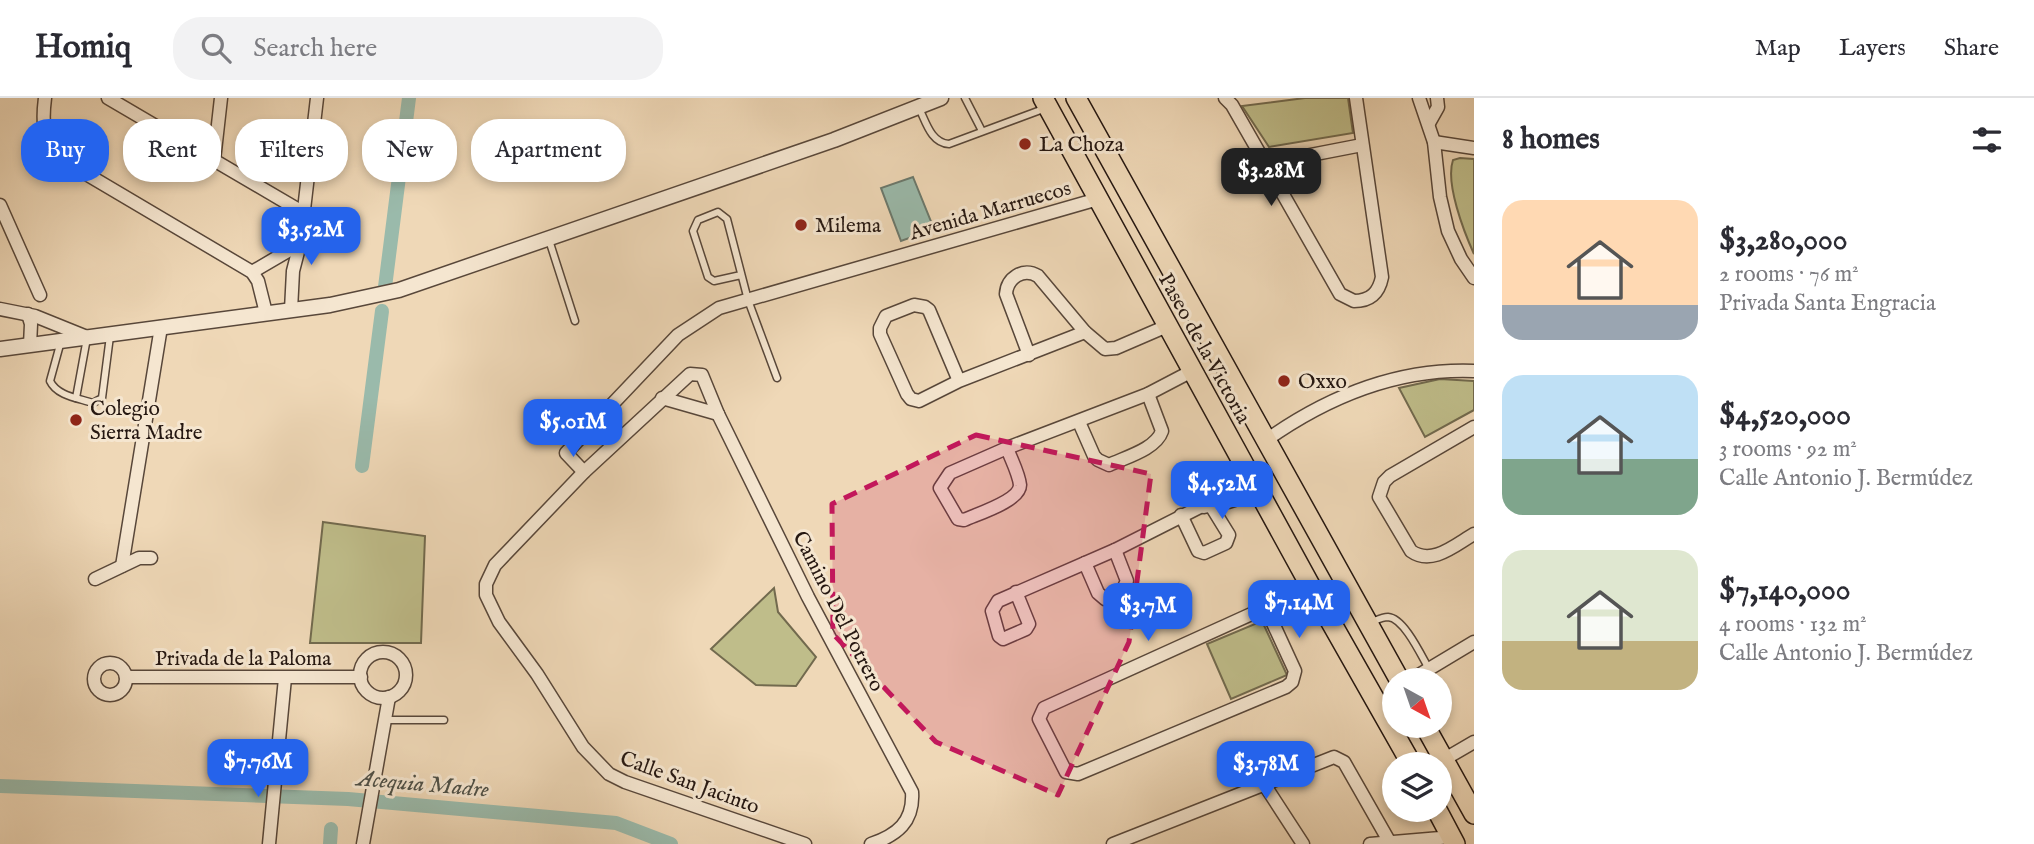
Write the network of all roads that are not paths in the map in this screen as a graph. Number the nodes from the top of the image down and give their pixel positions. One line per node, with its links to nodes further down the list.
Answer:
1 (45, 98): 31 (street)
2 (108, 98): 12 (street)
3 (221, 98): 16 (street)
4 (317, 98): 26 (street)
5 (941, 98): 14 (street)
6 (965, 98): 18 (lane)
7 (1076, 98): 60 (main road, Paseo de la Victoria)
8 (1356, 98): 20 (street)
9 (1419, 98): 17 (street)
10 (1437, 98): 17 (street)
11 (1229, 100): 23 (street)
12 (121, 102): 15 (street)
13 (1045, 102): 18 (lane); 24 (main road, Paseo de la Victoria)
14 (918, 107): 18 (lane); 28 (street)
15 (148, 119)
16 (219, 119)
17 (1429, 123): 19 (street)
18 (982, 131)
19 (1434, 142): 21 (street); 33 (street)
20 (1362, 145): 23 (street); 23 (street)
21 (1474, 148)
22 (221, 164): 26 (street)
23 (1264, 164)
24 (1097, 199): 35 (street, Avenida Marruecos); 41 (main road, Paseo de la Victoria)
25 (0, 205): 27 (street)
26 (304, 213): 30 (street)
27 (14, 236): 29 (street); 34 (street)
28 (549, 240): 37 (street); 40 (lane)
29 (0, 243)
30 (300, 244): 31 (street); 37 (street)
31 (252, 272): 38 (street)
32 (741, 275): 32 (lane); 35 (lane)
33 (1474, 278)
34 (40, 295)
35 (748, 300): 52 (lane); 62 (street, Avenida Marruecos)
36 (0, 309): 39 (street)
37 (291, 310): 38 (street)
38 (266, 313): 42 (street)
39 (28, 314): 45 (street); 47 (street)
40 (575, 321)
41 (1167, 326): 43 (street); 50 (main road, Paseo de la Victoria)
42 (161, 327): 44 (street); 70 (street)
43 (1085, 332): 49 (street); 49 (street)
44 (110, 334): 45 (street); 55 (lane)
45 (87, 337): 46 (street); 55 (lane)
46 (61, 341): 47 (street); 55 (lane)
47 (30, 345): 48 (street)
48 (0, 349)
49 (1029, 355): 53 (street)
50 (1192, 370): 54 (street); 63 (main road, Paseo de la Victoria)
51 (1474, 371): 60 (street)
52 (777, 378)
53 (958, 381): 53 (street)
54 (1148, 394): 58 (street); 58 (street)
55 (76, 398)
56 (662, 398): 57 (street); 57 (street, Camino Del Potrero); 62 (street)
57 (718, 414): 98 (street, Camino Del Potrero)
58 (1079, 422): 61 (street)
59 (1474, 427): 66 (street)
60 (1265, 441): 75 (main road, Paseo de la Victoria)
61 (1007, 448): 61 (street)
62 (584, 472): 97 (street, Calle San Jacinto)
63 (1255, 484): 64 (street); 64 (street); 72 (main road, Paseo de la Victoria)
64 (1207, 505): 65 (street); 65 (street)
65 (1181, 515): 67 (street)
66 (1474, 534)
67 (1115, 550): 69 (street); 69 (street)
68 (151, 558): 70 (street)
69 (1085, 564): 73 (street)
70 (122, 566): 71 (street)
71 (95, 579)
72 (1311, 587): 74 (street); 87 (main road, Paseo de la Victoria)
73 (1016, 592): 73 (street)
74 (1266, 608): 74 (street)
75 (1368, 624): 77 (main road, Paseo de la Victoria); 78 (lane)
76 (1474, 642): 79 (street)
77 (1393, 668)
78 (1428, 668)
79 (1431, 668)
80 (126, 677): 82 (street, Privada de la Paloma)
81 (360, 677): 82 (street, Privada de la Paloma); 83 (street, Privada de la Paloma); 83 (street, Privada de la Paloma)
82 (285, 678): 95 (street, Privada de la Paloma)
83 (389, 697): 84 (street, Privada de la Paloma)
84 (385, 720): 85 (lane); 96 (street, Privada de la Paloma)
85 (444, 720)
86 (1474, 742): 88 (street)
87 (1405, 752)
88 (1452, 755)
89 (1452, 780): 91 (main road)
90 (1264, 784): 93 (street); 99 (street); 100 (street)
91 (1474, 812)
92 (1444, 822): 94 (main road)
93 (1389, 841): 94 (street); 101 (street)
94 (1454, 841)
95 (269, 844)
96 (363, 844)
97 (805, 844)
98 (870, 844)
99 (1113, 844)
100 (1303, 844)
101 (1370, 844)

